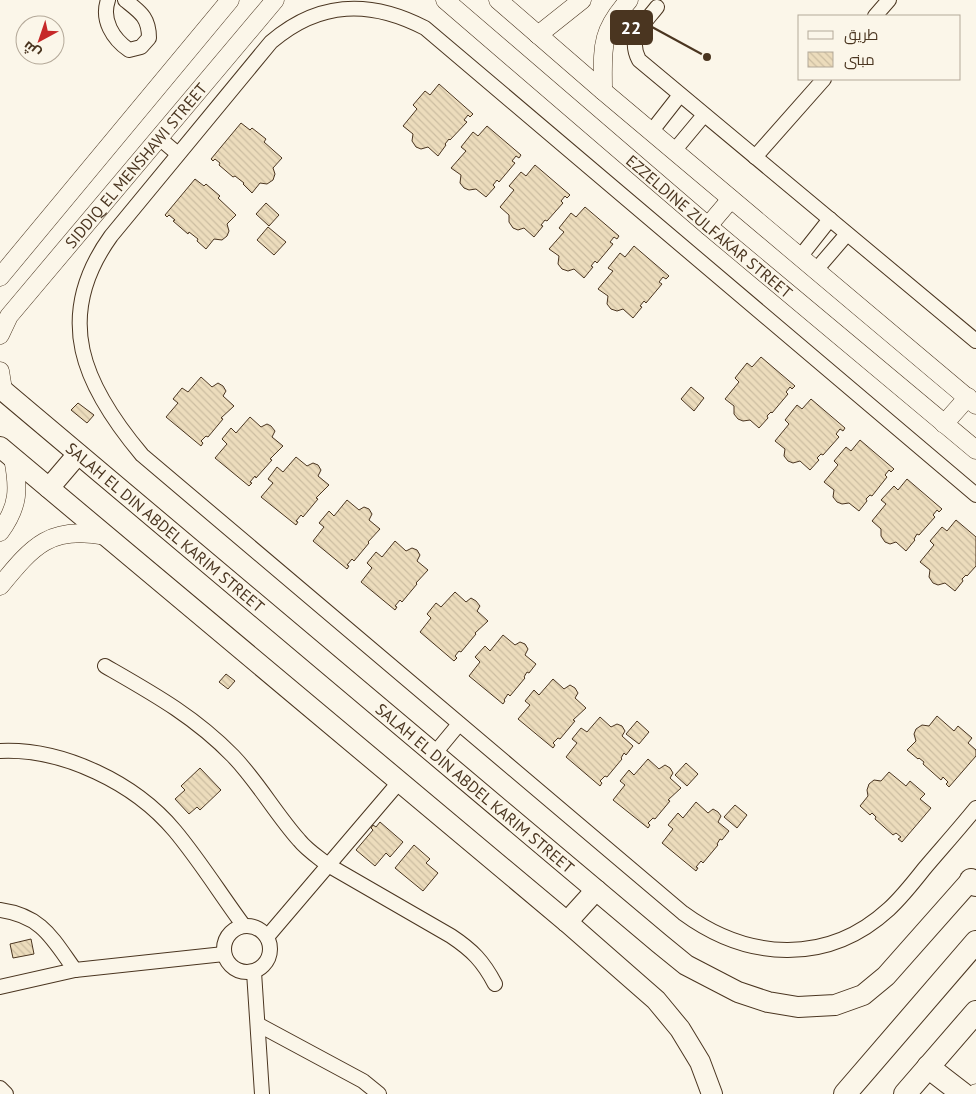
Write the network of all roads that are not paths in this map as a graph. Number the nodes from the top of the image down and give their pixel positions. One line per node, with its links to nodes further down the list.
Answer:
1 (108, 0): 2 (street)
2 (125, 0)
3 (230, 0): 28 (street, SIDDIQ EL MENSHAWI STREET)
4 (275, 0): 18 (street, SIDDIQ EL MENSHAWI STREET)
5 (498, 0): 12 (street)
6 (582, 0): 12 (street)
7 (629, 0): 14 (street)
8 (889, 0): 11 (street)
9 (450, 2): 24 (street, EZZELDINE ZULFAKAR STREET)
10 (657, 8): 15 (street)
11 (876, 15)
12 (538, 35): 14 (street)
13 (823, 80): 21 (street)
14 (603, 91): 17 (street)
15 (680, 95): 16 (street); 17 (street)
16 (704, 115): 19 (street); 21 (street)
17 (651, 132): 19 (street)
18 (159, 138): 20 (street); 29 (street, SIDDIQ EL MENSHAWI STREET)
19 (674, 151): 22 (street)
20 (178, 154): 38 (street); 43 (street)
21 (755, 157): 23 (street)
22 (731, 199): 24 (street); 26 (street)
23 (830, 219): 25 (street); 26 (street)
24 (708, 226): 33 (street, EZZELDINE ZULFAKAR STREET)
25 (847, 234): 27 (street); 30 (street)
26 (800, 257): 27 (street)
27 (816, 270): 32 (street)
28 (0, 277)
29 (1, 327)
30 (976, 341)
31 (1, 383): 36 (main road, SALAH EL DIN ABDEL KARIM STREET)
32 (972, 401): 33 (street)
33 (944, 424): 34 (street, EZZELDINE ZULFAKAR STREET)
34 (976, 450)
35 (6, 452): 37 (main road); 39 (street)
36 (78, 454): 37 (main road); 45 (main road, SALAH EL DIN ABDEL KARIM STREET)
37 (50, 488): 40 (main road)
38 (976, 495)
39 (0, 532)
40 (106, 536): 41 (street); 46 (main road)
41 (0, 586)
42 (105, 666): 48 (street)
43 (459, 724): 45 (street); 47 (street)
44 (0, 751): 53 (street)
45 (435, 754): 50 (main road, SALAH EL DIN ABDEL KARIM STREET)
46 (400, 781): 48 (street); 52 (main road)
47 (976, 808)
48 (328, 865): 54 (street); 59 (street)
49 (974, 880): 50 (main road, SALAH EL DIN ABDEL KARIM STREET)
50 (596, 890): 52 (main road)
51 (0, 910): 57 (street)
52 (567, 922): 68 (main road)
53 (244, 926): 54 (street); 56 (street)
54 (267, 937): 58 (street)
55 (976, 942): 69 (main road)
56 (224, 954): 57 (street); 58 (street)
57 (75, 970): 60 (street)
58 (254, 972): 62 (street)
59 (495, 984)
60 (0, 987)
61 (976, 1012): 63 (main road)
62 (259, 1025): 66 (street); 67 (street)
63 (928, 1067): 70 (main road); 71 (main road)
64 (0, 1088): 65 (street)
65 (6, 1094)
66 (262, 1094)
67 (378, 1094)
68 (712, 1094)
69 (845, 1094)
70 (905, 1094)
71 (963, 1094)

